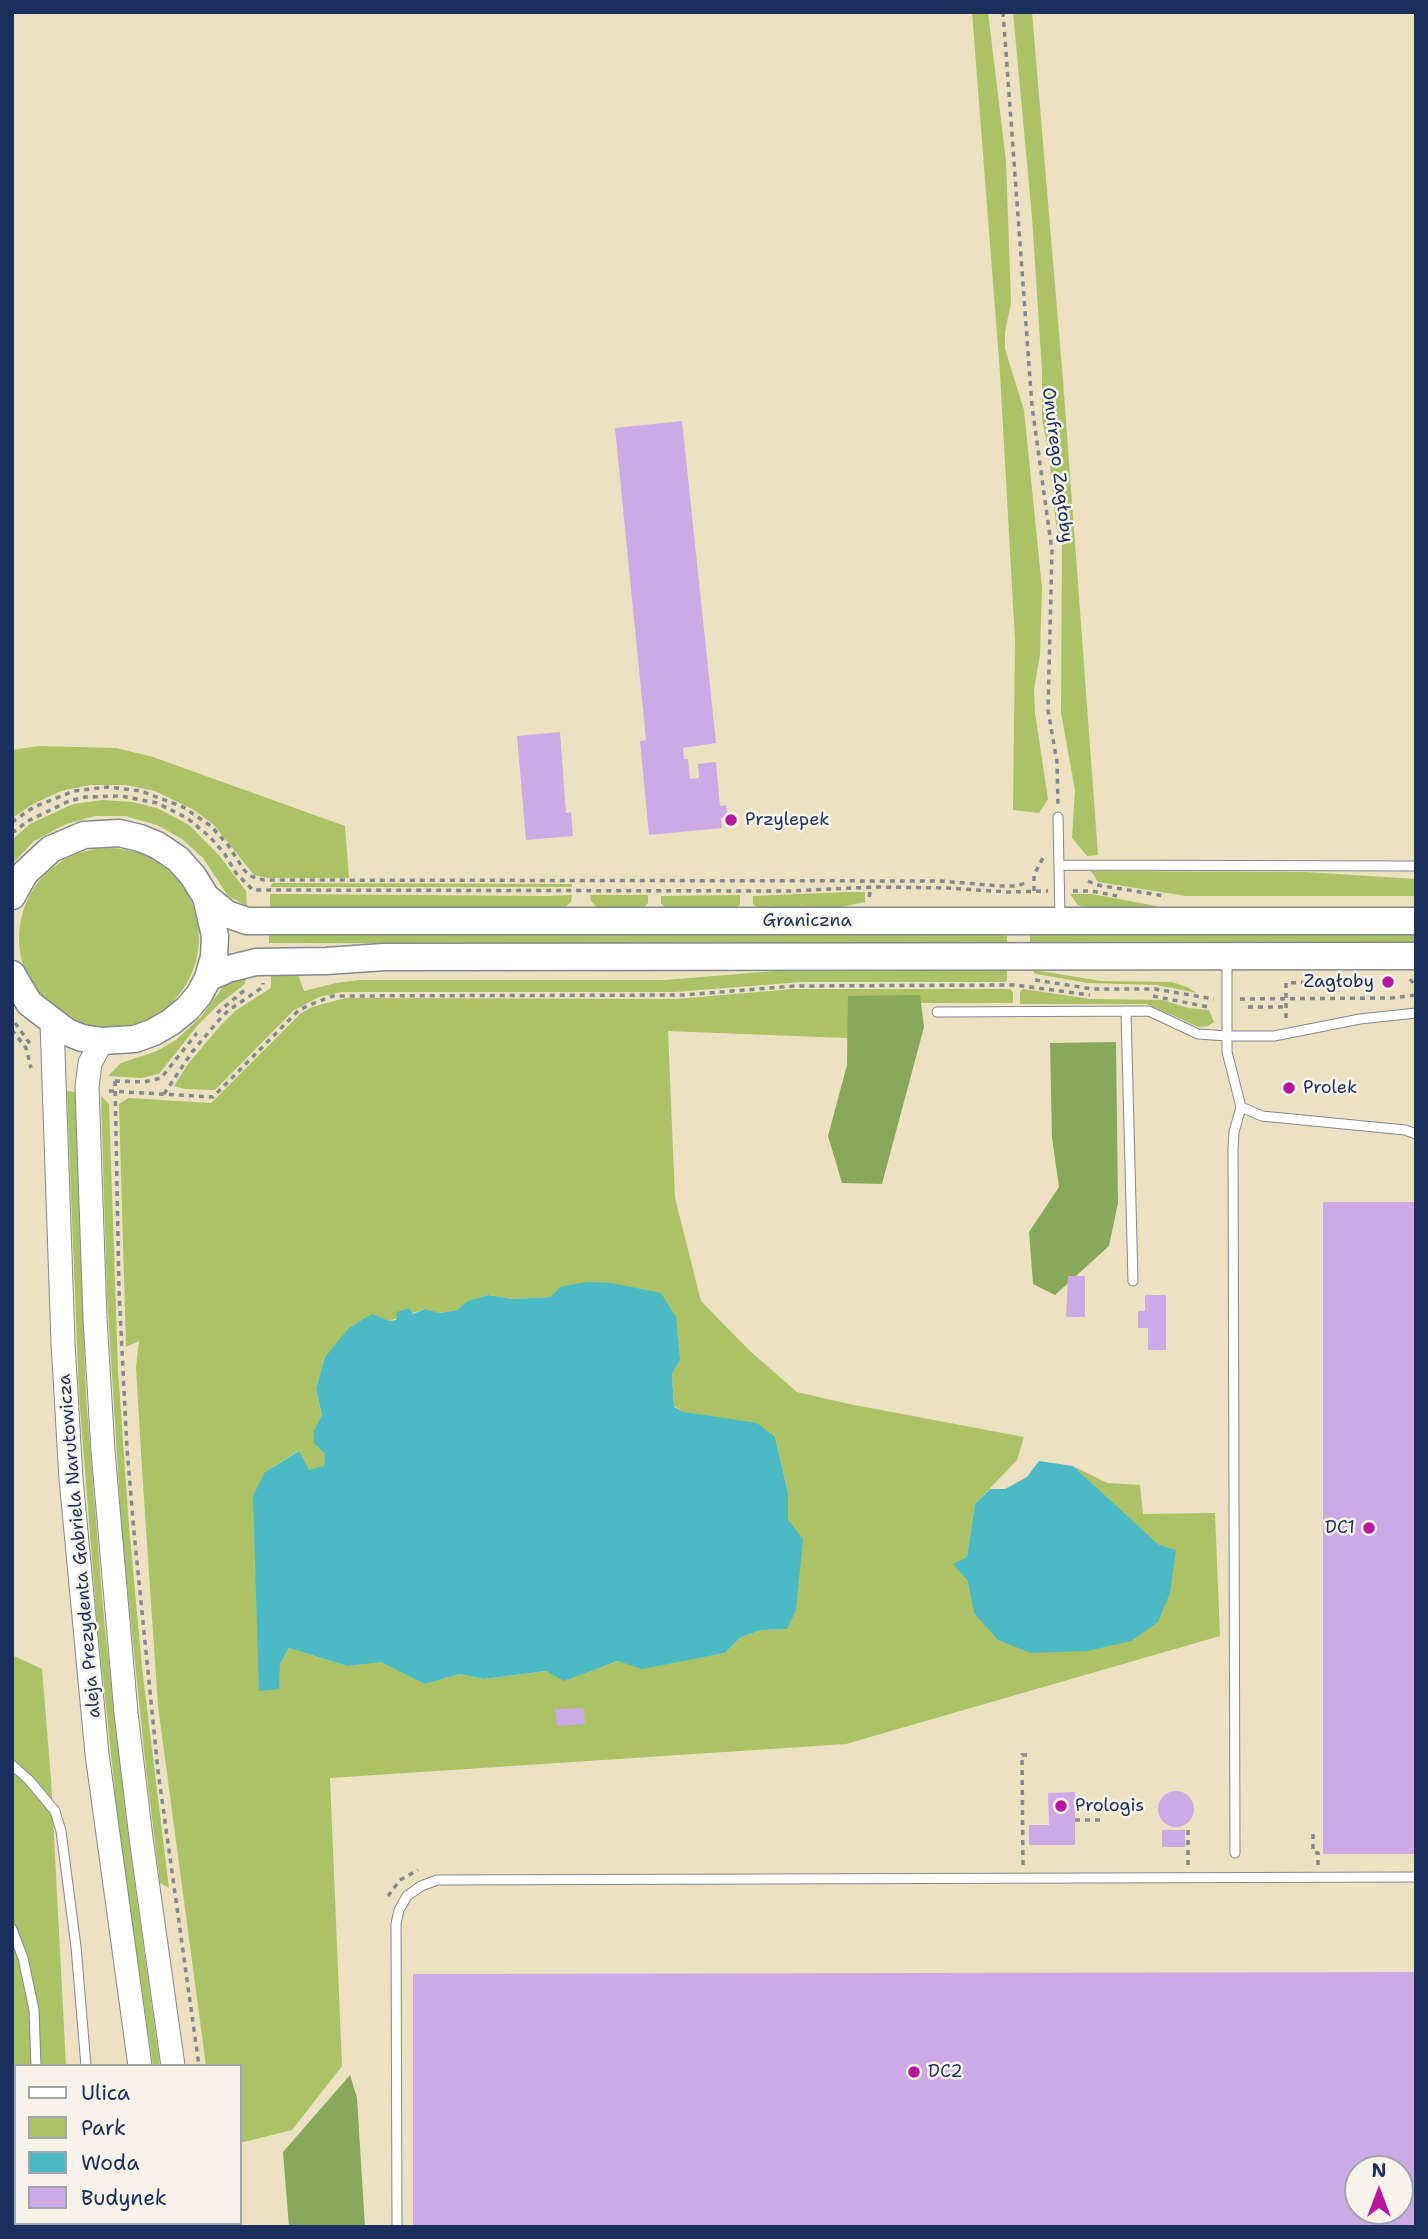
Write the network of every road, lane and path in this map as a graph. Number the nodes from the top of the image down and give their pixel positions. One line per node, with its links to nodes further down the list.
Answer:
1 (1003, 12): 2 (path, Onufrego Zagłoby)
2 (1058, 817): 3 (lane)
3 (1059, 865): 4 (lane); 8 (lane)
4 (1416, 866)
5 (1028, 882): 6 (path)
6 (263, 886)
7 (253, 890): 8 (path)
8 (1059, 891): 11 (lane)
9 (12, 896): 10 (main road)
10 (205, 897): 11 (main road, Graniczna); 18 (main road)
11 (1060, 921): 12 (main road, Graniczna)
12 (1416, 921)
13 (1416, 956): 14 (main road, Graniczna)
14 (1227, 958): 18 (main road, Graniczna); 26 (lane)
15 (12, 974): 25 (main road)
16 (1416, 975): 22 (path)
17 (1029, 977): 26 (path)
18 (208, 978): 35 (main road)
19 (263, 979): 40 (path)
20 (1354, 981): 24 (path)
21 (1015, 985): 40 (path)
22 (1416, 987)
23 (1416, 995): 24 (path)
24 (1286, 998): 26 (path)
25 (21, 999): 32 (main road)
26 (1227, 999): 34 (lane)
27 (1248, 1007): 28 (path)
28 (1286, 1007)
29 (937, 1012): 30 (lane)
30 (1126, 1012): 34 (lane); 45 (lane)
31 (1416, 1013): 34 (lane)
32 (52, 1023): 35 (main road); 60 (street, aleja Prezydenta Gabriela Narutowicza)
33 (12, 1030): 36 (path)
34 (1227, 1036): 41 (lane)
35 (102, 1041): 61 (street, aleja Prezydenta Gabriela Narutowicza)
36 (31, 1068)
37 (115, 1081): 39 (path)
38 (108, 1091): 39 (path)
39 (115, 1092): 40 (path); 62 (path)
40 (164, 1094)
41 (1241, 1107): 43 (lane); 52 (lane)
42 (1416, 1126): 43 (lane)
43 (1405, 1130): 44 (lane)
44 (1416, 1134)
45 (1133, 1281)
46 (1029, 1755): 55 (path)
47 (12, 1765): 59 (lane)
48 (1075, 1820): 49 (path)
49 (1104, 1820)
50 (1188, 1830): 56 (path)
51 (1313, 1834): 53 (path)
52 (1235, 1853)
53 (1317, 1877): 54 (lane); 56 (lane)
54 (1416, 1877)
55 (1023, 1878): 56 (lane); 63 (lane)
56 (1188, 1878)
57 (12, 1929): 58 (lane)
58 (36, 2064)
59 (86, 2064)
60 (140, 2064)
61 (173, 2064)
62 (199, 2064)
63 (397, 2227)

